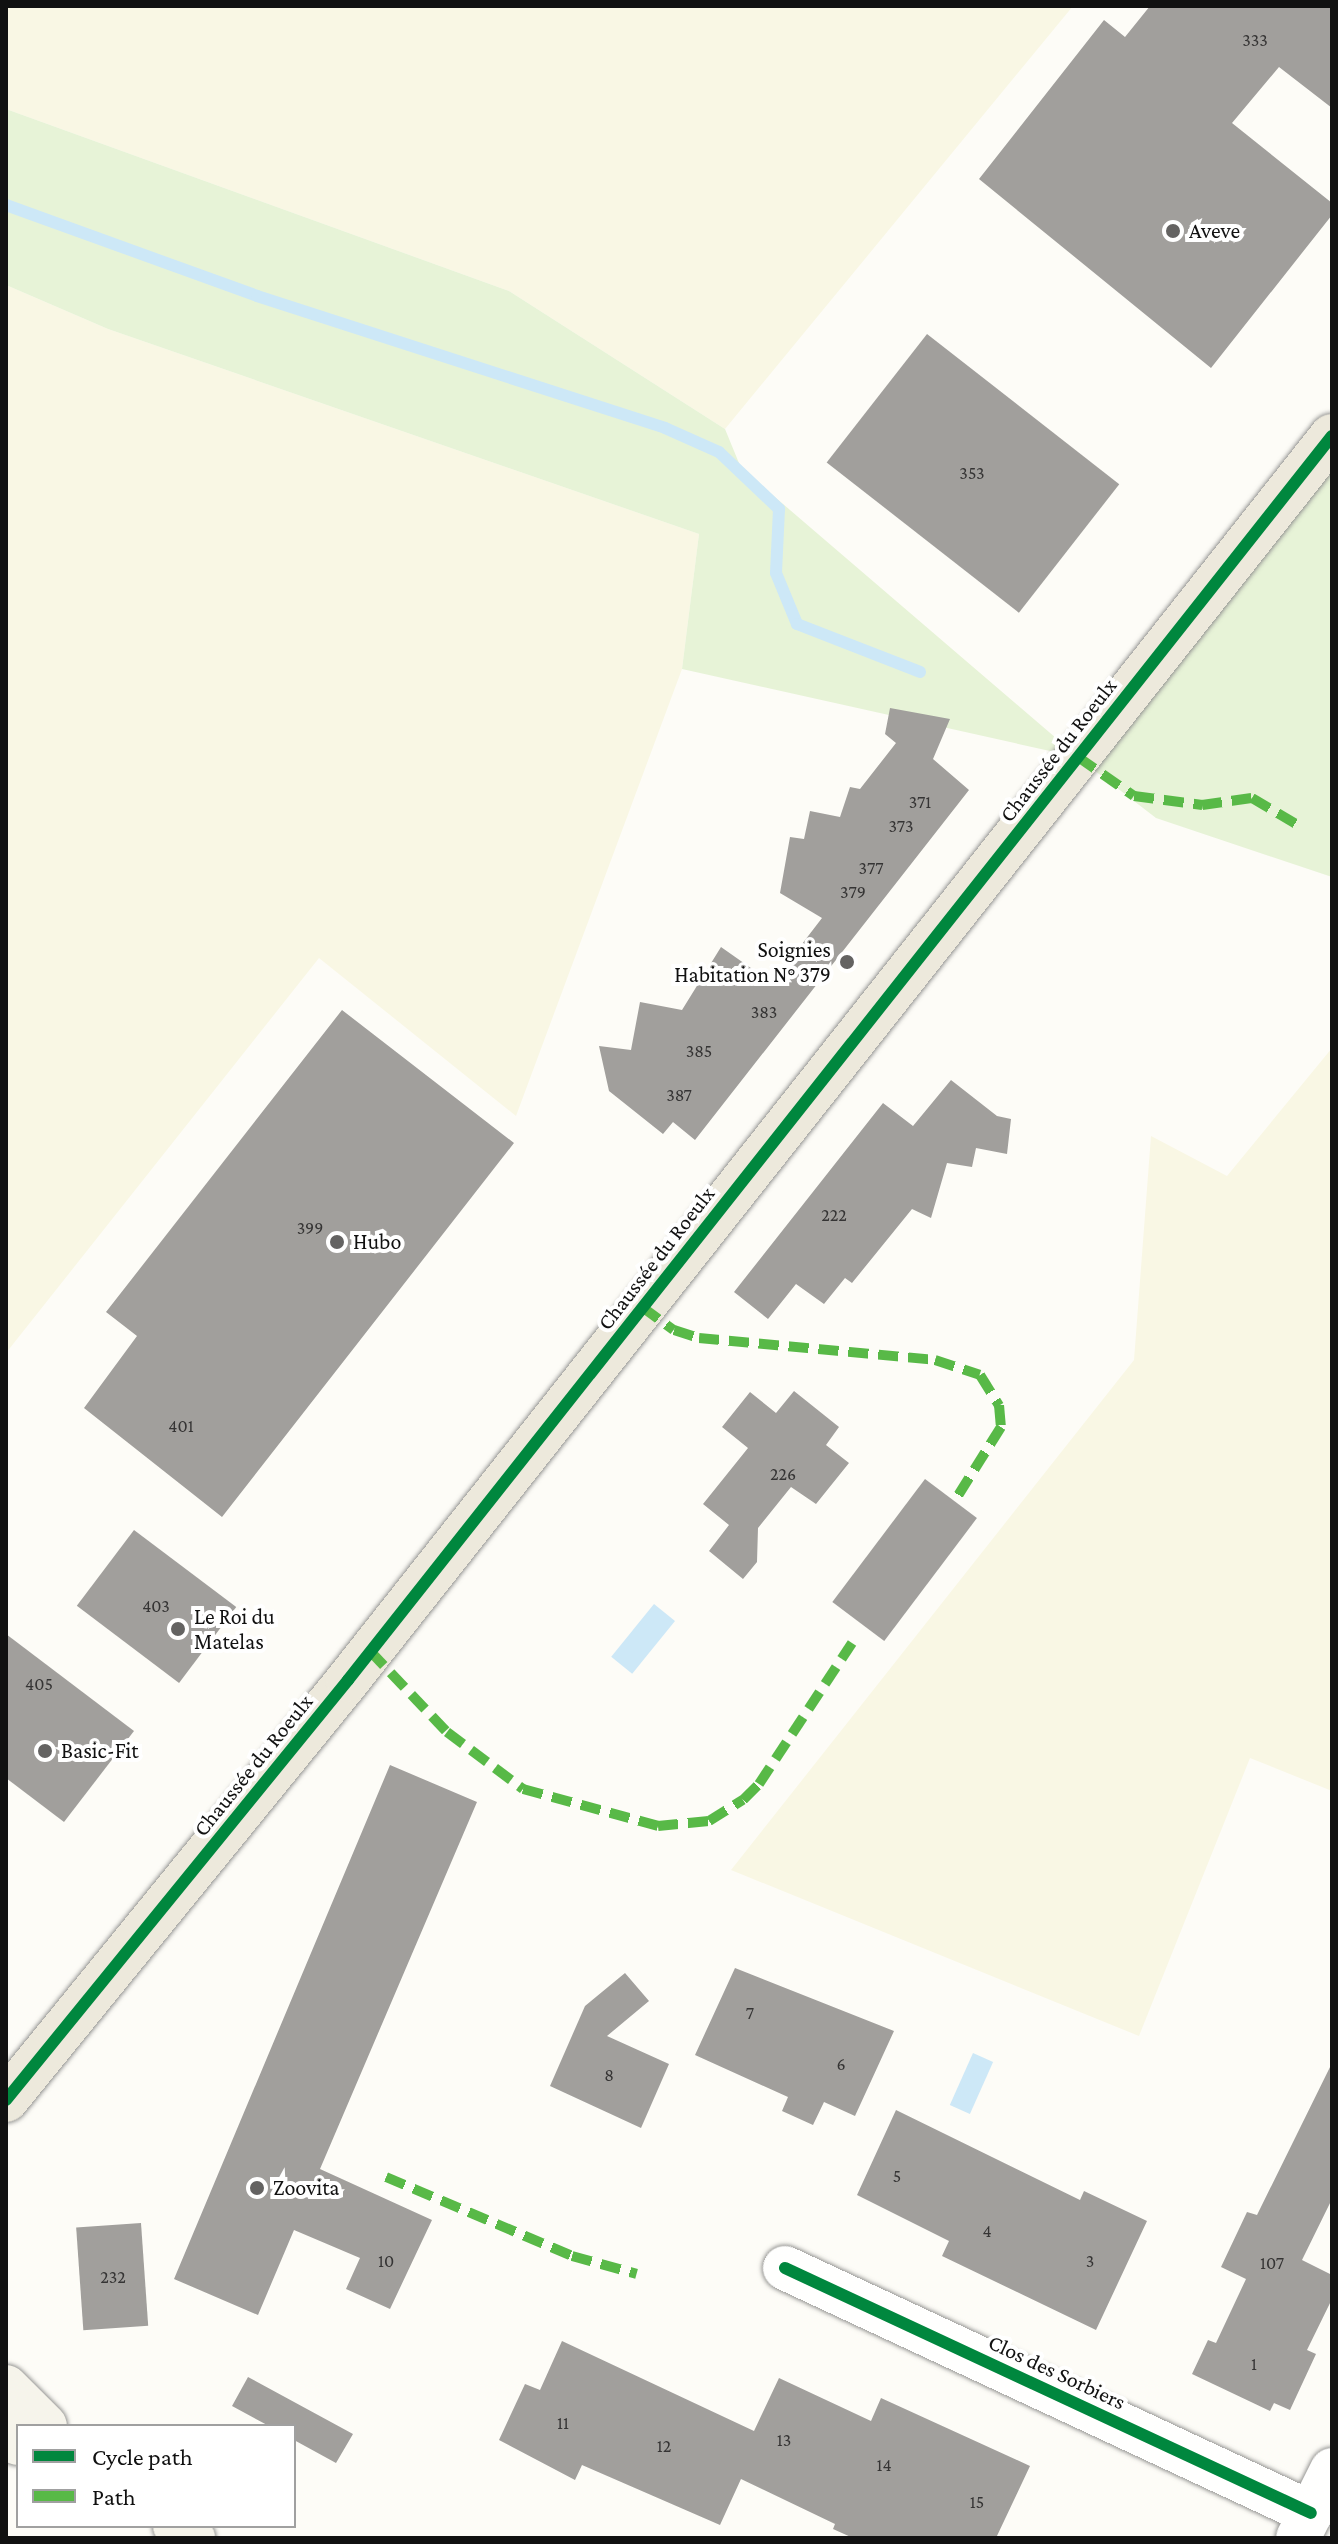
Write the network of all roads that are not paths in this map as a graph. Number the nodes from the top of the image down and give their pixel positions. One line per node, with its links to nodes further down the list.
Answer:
1 (1332, 436): 2 (main road, Chaussée du Roeulx)
2 (6, 2100)
3 (785, 2268): 5 (street, Clos des Sorbiers)
4 (1332, 2470): 5 (street)
5 (1304, 2525)

